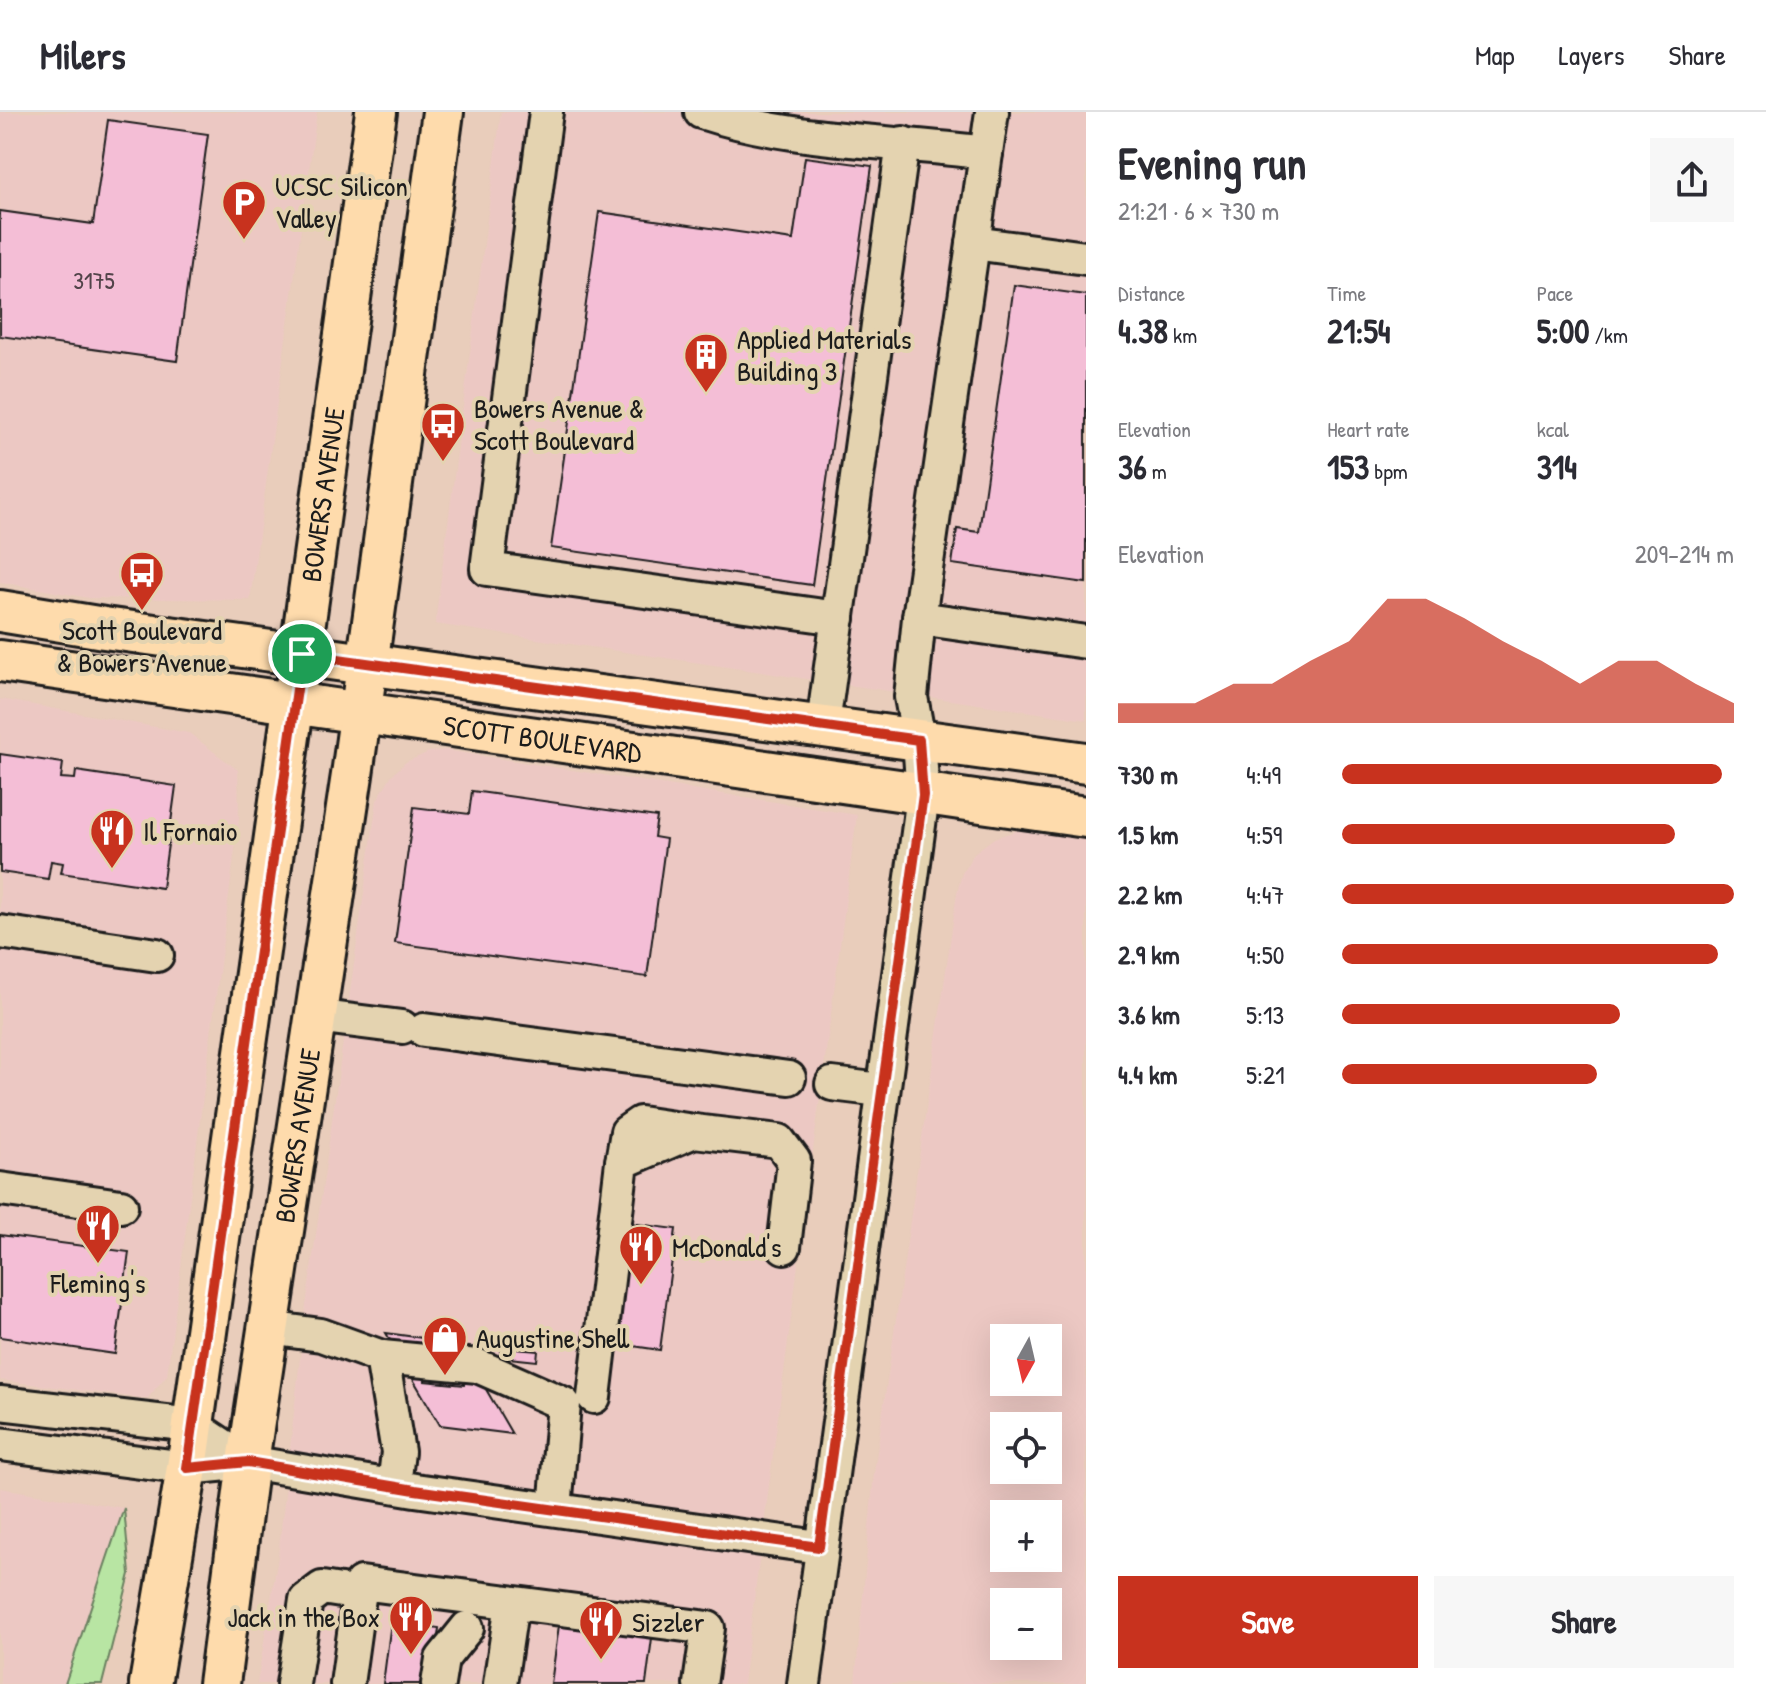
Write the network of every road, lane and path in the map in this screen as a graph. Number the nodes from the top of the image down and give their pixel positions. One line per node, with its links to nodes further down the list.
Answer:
1 (376, 112): 14 (main road, BOWERS AVENUE)
2 (443, 112): 16 (main road, BOWERS AVENUE)
3 (546, 112): 11 (street)
4 (701, 112): 6 (street)
5 (992, 112): 7 (street)
6 (903, 143): 7 (street); 11 (street)
7 (986, 153): 8 (street)
8 (973, 243): 9 (street); 12 (street)
9 (1086, 258)
10 (0, 611): 14 (main road, SCOTT BOULEVARD)
11 (838, 618): 19 (street)
12 (919, 618): 13 (street); 20 (street)
13 (1086, 642)
14 (302, 654): 16 (main road, SCOTT BOULEVARD); 17 (main road, BOWERS AVENUE)
15 (0, 661): 17 (main road, SCOTT BOULEVARD)
16 (367, 662): 18 (main road, BOWERS AVENUE); 19 (main road, SCOTT BOULEVARD)
17 (293, 705): 18 (main road, SCOTT BOULEVARD); 37 (main road, BOWERS AVENUE)
18 (359, 713): 22 (main road, SCOTT BOULEVARD); 26 (main road, BOWERS AVENUE)
19 (823, 725): 20 (main road, SCOTT BOULEVARD)
20 (919, 740): 21 (main road, SCOTT BOULEVARD); 22 (street)
21 (1086, 763)
22 (923, 795): 23 (main road, SCOTT BOULEVARD); 29 (street)
23 (1086, 817)
24 (0, 932): 25 (street)
25 (157, 955)
26 (315, 1016): 27 (street); 33 (main road, BOWERS AVENUE)
27 (789, 1078)
28 (832, 1084): 29 (street)
29 (881, 1090): 43 (street)
30 (0, 1189): 31 (street)
31 (121, 1206)
32 (784, 1247): 35 (street)
33 (268, 1328): 34 (street); 39 (main road, BOWERS AVENUE)
34 (382, 1357): 41 (street); 42 (street)
35 (594, 1397)
36 (0, 1403): 37 (street)
37 (192, 1425): 39 (street); 40 (main road, BOWERS AVENUE)
38 (0, 1444): 40 (street)
39 (248, 1462): 40 (street); 41 (street); 48 (main road, BOWERS AVENUE)
40 (187, 1468): 47 (main road, BOWERS AVENUE)
41 (394, 1486): 42 (street)
42 (555, 1509): 43 (street)
43 (819, 1547): 54 (street)
44 (360, 1594): 45 (street); 49 (street); 50 (street)
45 (512, 1603): 52 (street); 53 (street)
46 (467, 1628): 51 (street)
47 (150, 1684)
48 (219, 1684)
49 (293, 1684)
50 (347, 1684)
51 (438, 1684)
52 (500, 1684)
53 (700, 1684)
54 (804, 1684)

